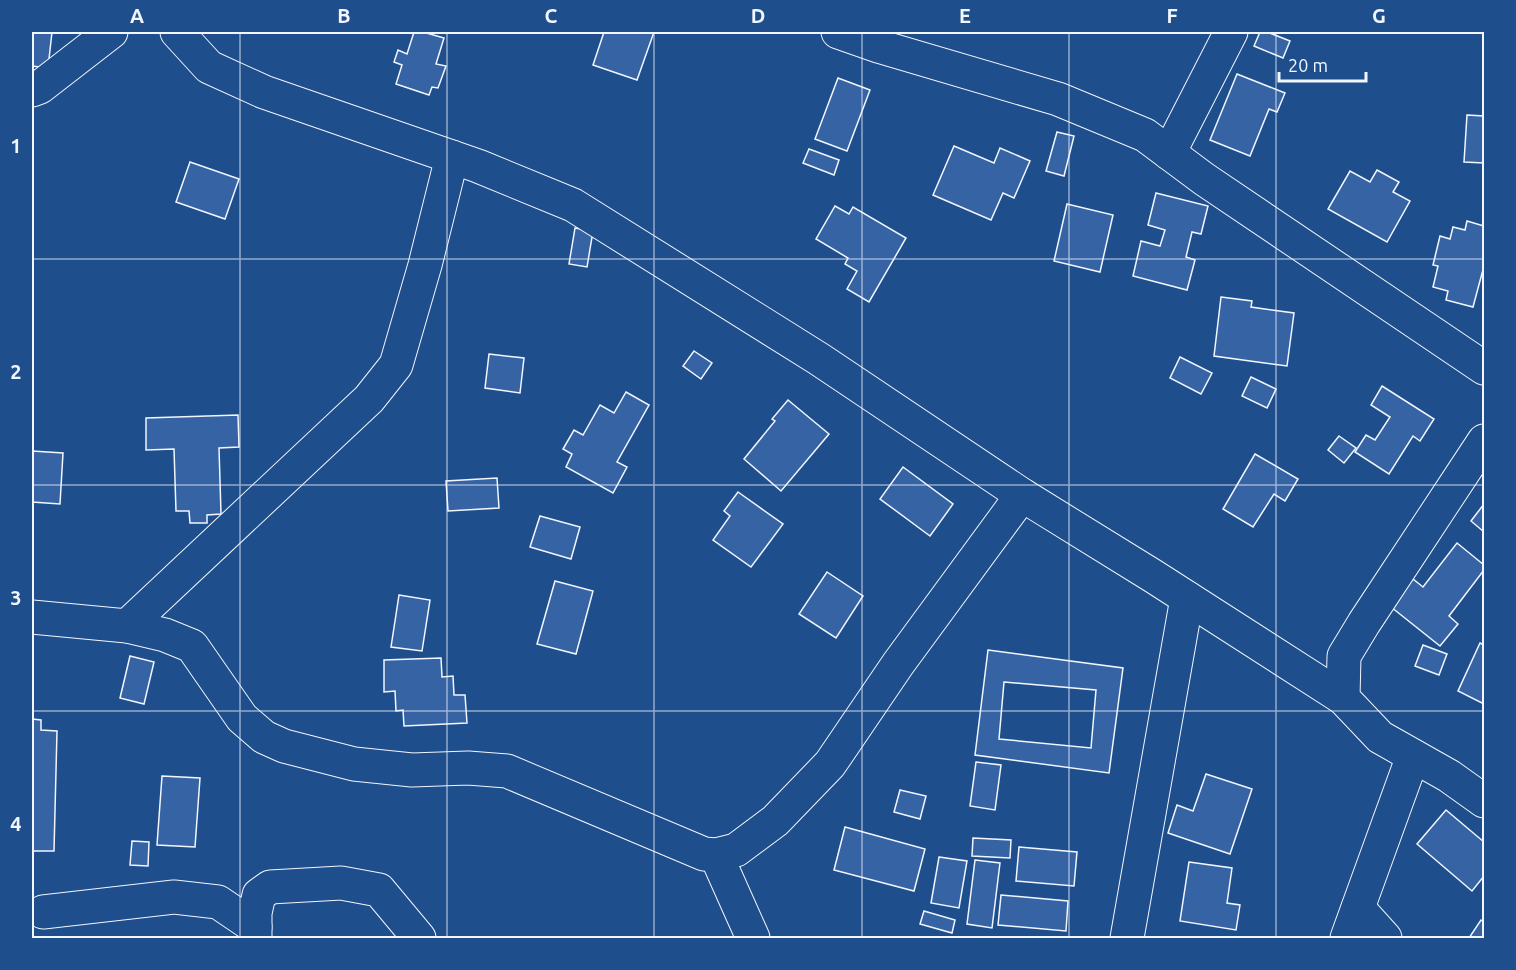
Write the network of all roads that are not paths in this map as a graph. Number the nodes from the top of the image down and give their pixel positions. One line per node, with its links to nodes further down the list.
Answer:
1 (111, 32): 5 (street)
2 (177, 32): 7 (street)
3 (838, 32): 6 (street)
4 (1231, 32): 6 (street)
5 (32, 90)
6 (1169, 153): 8 (street)
7 (452, 157): 10 (street); 13 (street)
8 (1485, 368)
9 (1485, 441): 14 (street)
10 (1022, 495): 11 (street); 17 (street)
11 (1187, 598): 14 (street); 23 (street)
12 (32, 617): 13 (street)
13 (127, 626): 17 (street)
14 (1343, 698): 15 (street)
15 (1413, 756): 16 (street); 18 (street)
16 (1485, 801)
17 (716, 855): 22 (street)
18 (1358, 908): 24 (street); 25 (street)
19 (40, 916): 20 (street)
20 (255, 933): 21 (street)
21 (419, 939)
22 (753, 939)
23 (1127, 939)
24 (1347, 939)
25 (1386, 939)

